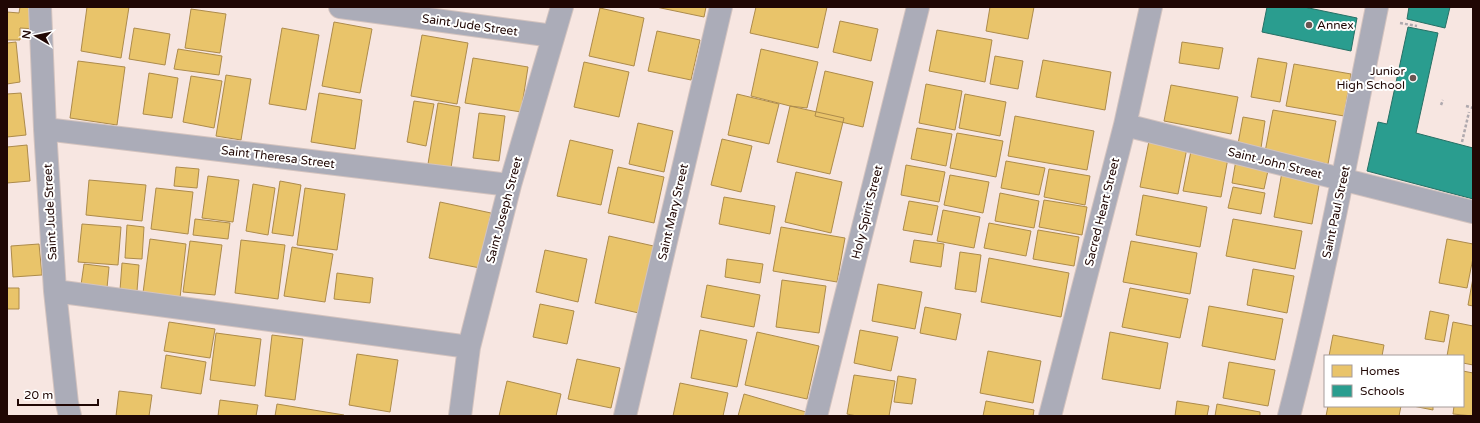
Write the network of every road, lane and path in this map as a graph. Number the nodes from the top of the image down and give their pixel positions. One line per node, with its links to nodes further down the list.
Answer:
1 (40, 7): 17 (street, Saint Jude Street)
2 (340, 7): 10 (street, Saint Jude Street)
3 (562, 7): 10 (street, Saint Joseph Street)
4 (721, 7): 26 (street, Saint Mary Street)
5 (918, 7): 27 (street, Holy Spirit Street)
6 (1152, 7): 16 (street, Sacred Heart Street)
7 (1376, 7): 19 (street, Saint Paul Street)
8 (1399, 22): 9 (path)
9 (1417, 26)
10 (553, 36): 20 (street, Saint Joseph Street)
11 (1443, 100): 12 (path)
12 (1442, 105)
13 (1466, 106): 14 (path)
14 (1473, 108)
15 (1470, 112): 18 (path)
16 (1125, 125): 19 (street, Saint John Street); 28 (street, Sacred Heart Street)
17 (45, 129): 20 (street, Saint Theresa Street); 22 (street, Saint Jude Street)
18 (1462, 142)
19 (1343, 180): 21 (street, Saint John Street); 29 (street, Saint Paul Street)
20 (510, 185): 23 (street, Saint Joseph Street)
21 (1473, 212)
22 (55, 291): 23 (street); 24 (street, Saint Jude Street)
23 (469, 347): 25 (street, Saint Joseph Street)
24 (70, 416)
25 (460, 416)
26 (625, 416)
27 (816, 416)
28 (1050, 416)
29 (1289, 416)

